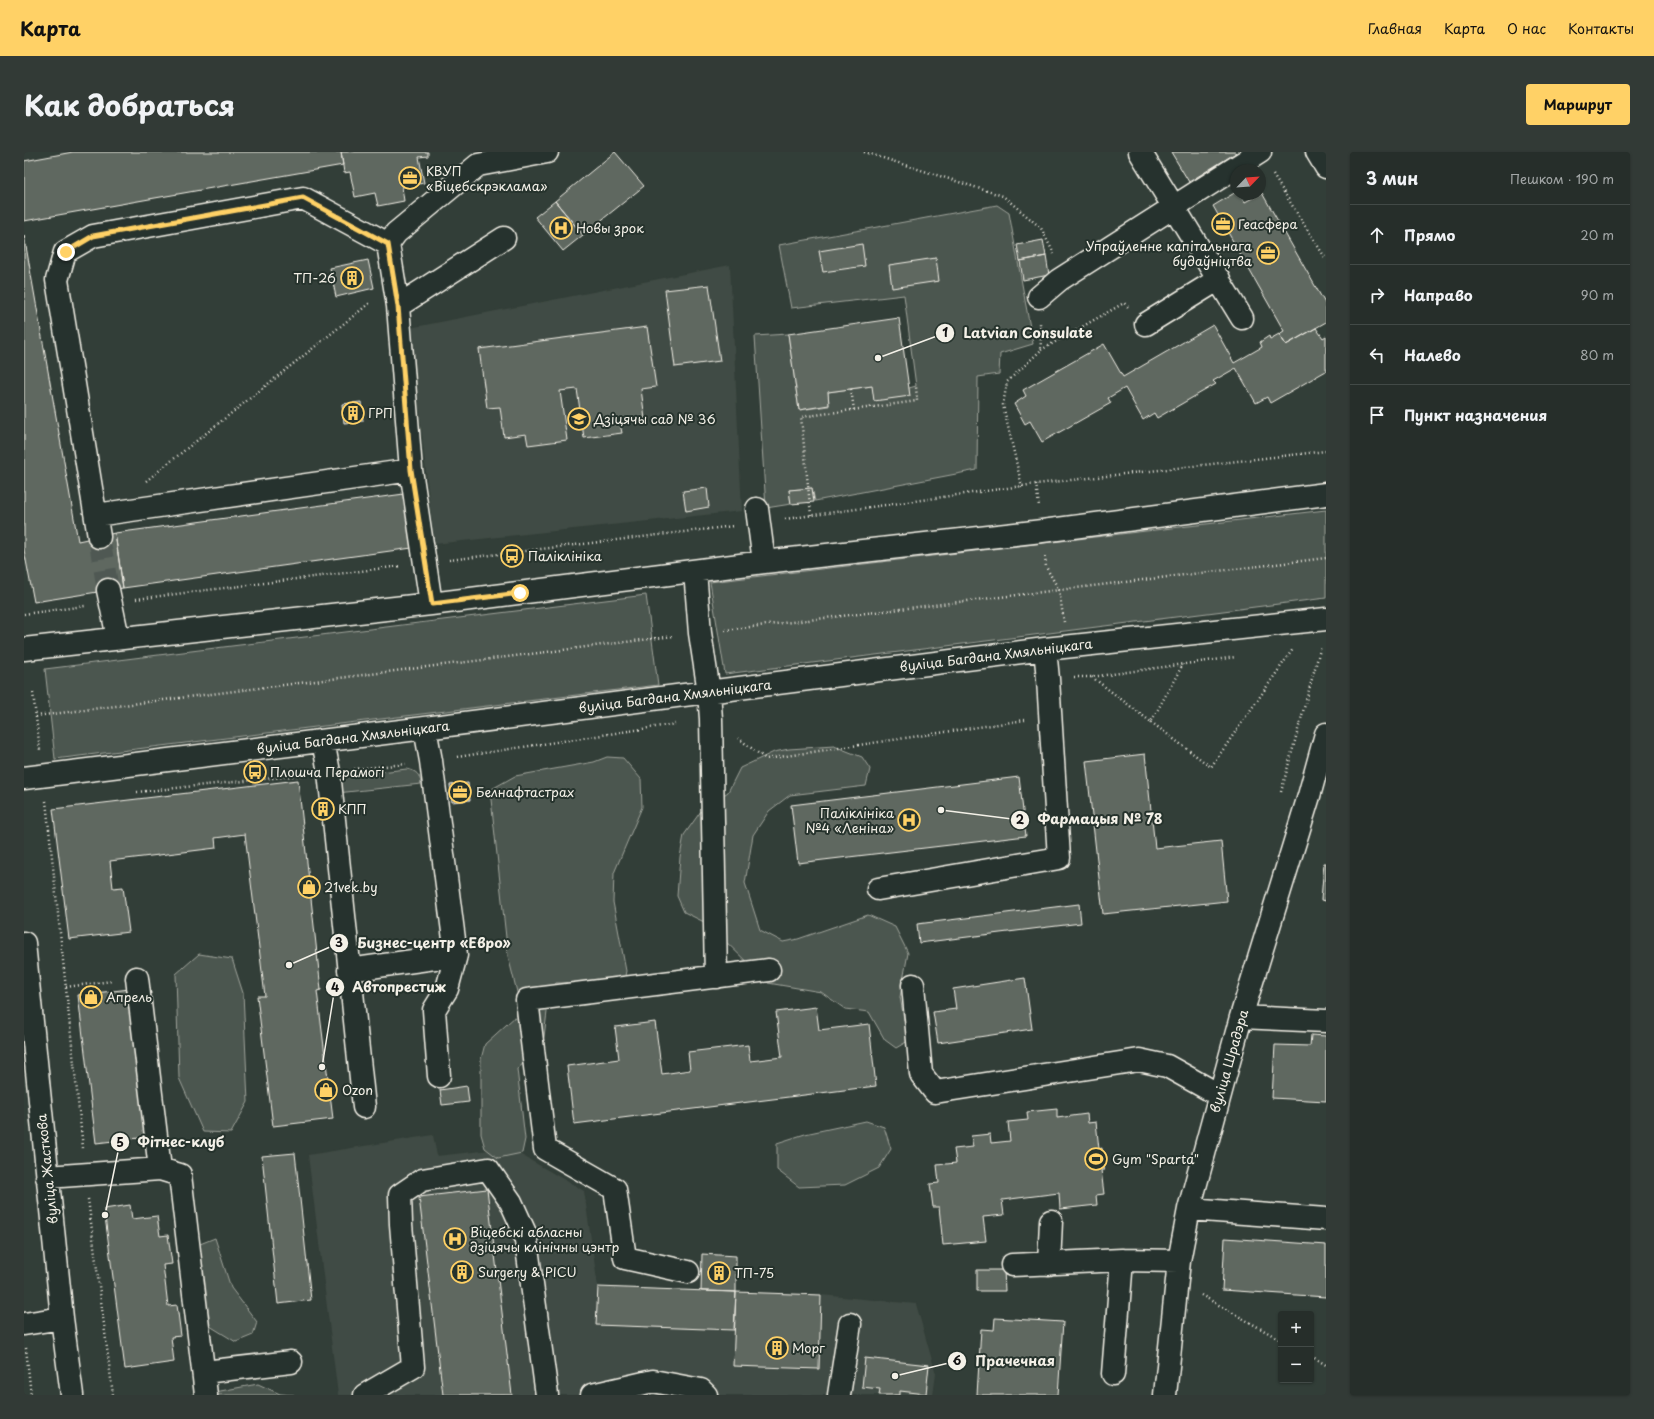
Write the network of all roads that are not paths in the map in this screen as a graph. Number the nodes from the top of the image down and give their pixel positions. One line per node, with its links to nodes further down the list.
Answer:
1 (547, 152): 8 (street)
2 (1140, 152): 6 (street)
3 (1260, 152): 6 (street)
4 (1317, 152): 5 (street)
5 (1326, 167)
6 (1173, 207): 9 (street); 10 (street)
7 (504, 238): 11 (street)
8 (388, 244): 11 (street); 16 (street)
9 (1219, 279): 12 (street); 13 (street)
10 (1039, 297)
11 (398, 306): 14 (street)
12 (1242, 318)
13 (1146, 324)
14 (411, 470): 16 (street); 22 (street)
15 (1326, 494): 19 (street)
16 (96, 515): 18 (street)
17 (758, 516): 19 (street)
18 (99, 537)
19 (764, 562): 20 (street)
20 (695, 571): 22 (street); 27 (street)
21 (109, 596): 24 (street)
22 (432, 604): 24 (street)
23 (1326, 618): 26 (street, вуліца Багдана Хмяльніцкага)
24 (118, 638): 25 (street)
25 (24, 649)
26 (1044, 649): 27 (street, вуліца Багдана Хмяльніцкага); 33 (street)
27 (709, 692): 28 (street, вуліца Багдана Хмяльніцкага); 38 (street)
28 (425, 728): 30 (street, вуліца Багдана Хмяльніцкага); 35 (street)
29 (1326, 734): 32 (street, вуліца Шрадэра)
30 (323, 741): 31 (street, вуліца Багдана Хмяльніцкага); 36 (street)
31 (24, 778)
32 (1317, 798): 41 (street, вуліца Шрадэра)
33 (878, 889)
34 (24, 943): 45 (street, вуліца Жасткова)
35 (456, 955): 36 (street); 43 (street)
36 (350, 970): 46 (street)
37 (769, 970): 38 (street)
38 (716, 977): 56 (street)
39 (137, 978): 47 (street)
40 (914, 984): 44 (street)
41 (1241, 1016): 42 (street); 44 (street, вуліца Шрадэра)
42 (1326, 1021)
43 (440, 1076)
44 (1219, 1095): 49 (street, вуліца Шрадэра)
45 (32, 1096): 48 (street, вуліца Жасткова)
46 (364, 1107)
47 (160, 1169): 48 (street); 61 (street)
48 (47, 1177): 57 (street, вуліца Жасткова)
49 (1190, 1209): 50 (street); 53 (street, вуліца Шрадэра)
50 (1326, 1219)
51 (1051, 1222): 54 (street)
52 (1122, 1260): 53 (street); 54 (street); 62 (street)
53 (1179, 1261): 70 (street, вуліца Шрадэра)
54 (1049, 1264): 55 (street)
55 (1012, 1265)
56 (688, 1272)
57 (62, 1318): 59 (street); 63 (street, вуліца Жасткова)
58 (850, 1324): 69 (street)
59 (24, 1334)
60 (291, 1362): 61 (street)
61 (204, 1372): 64 (street)
62 (1113, 1374)
63 (72, 1395)
64 (206, 1395)
65 (365, 1395): 66 (street)
66 (548, 1395)
67 (592, 1395): 68 (street)
68 (706, 1395)
69 (839, 1395)
70 (1165, 1395)

